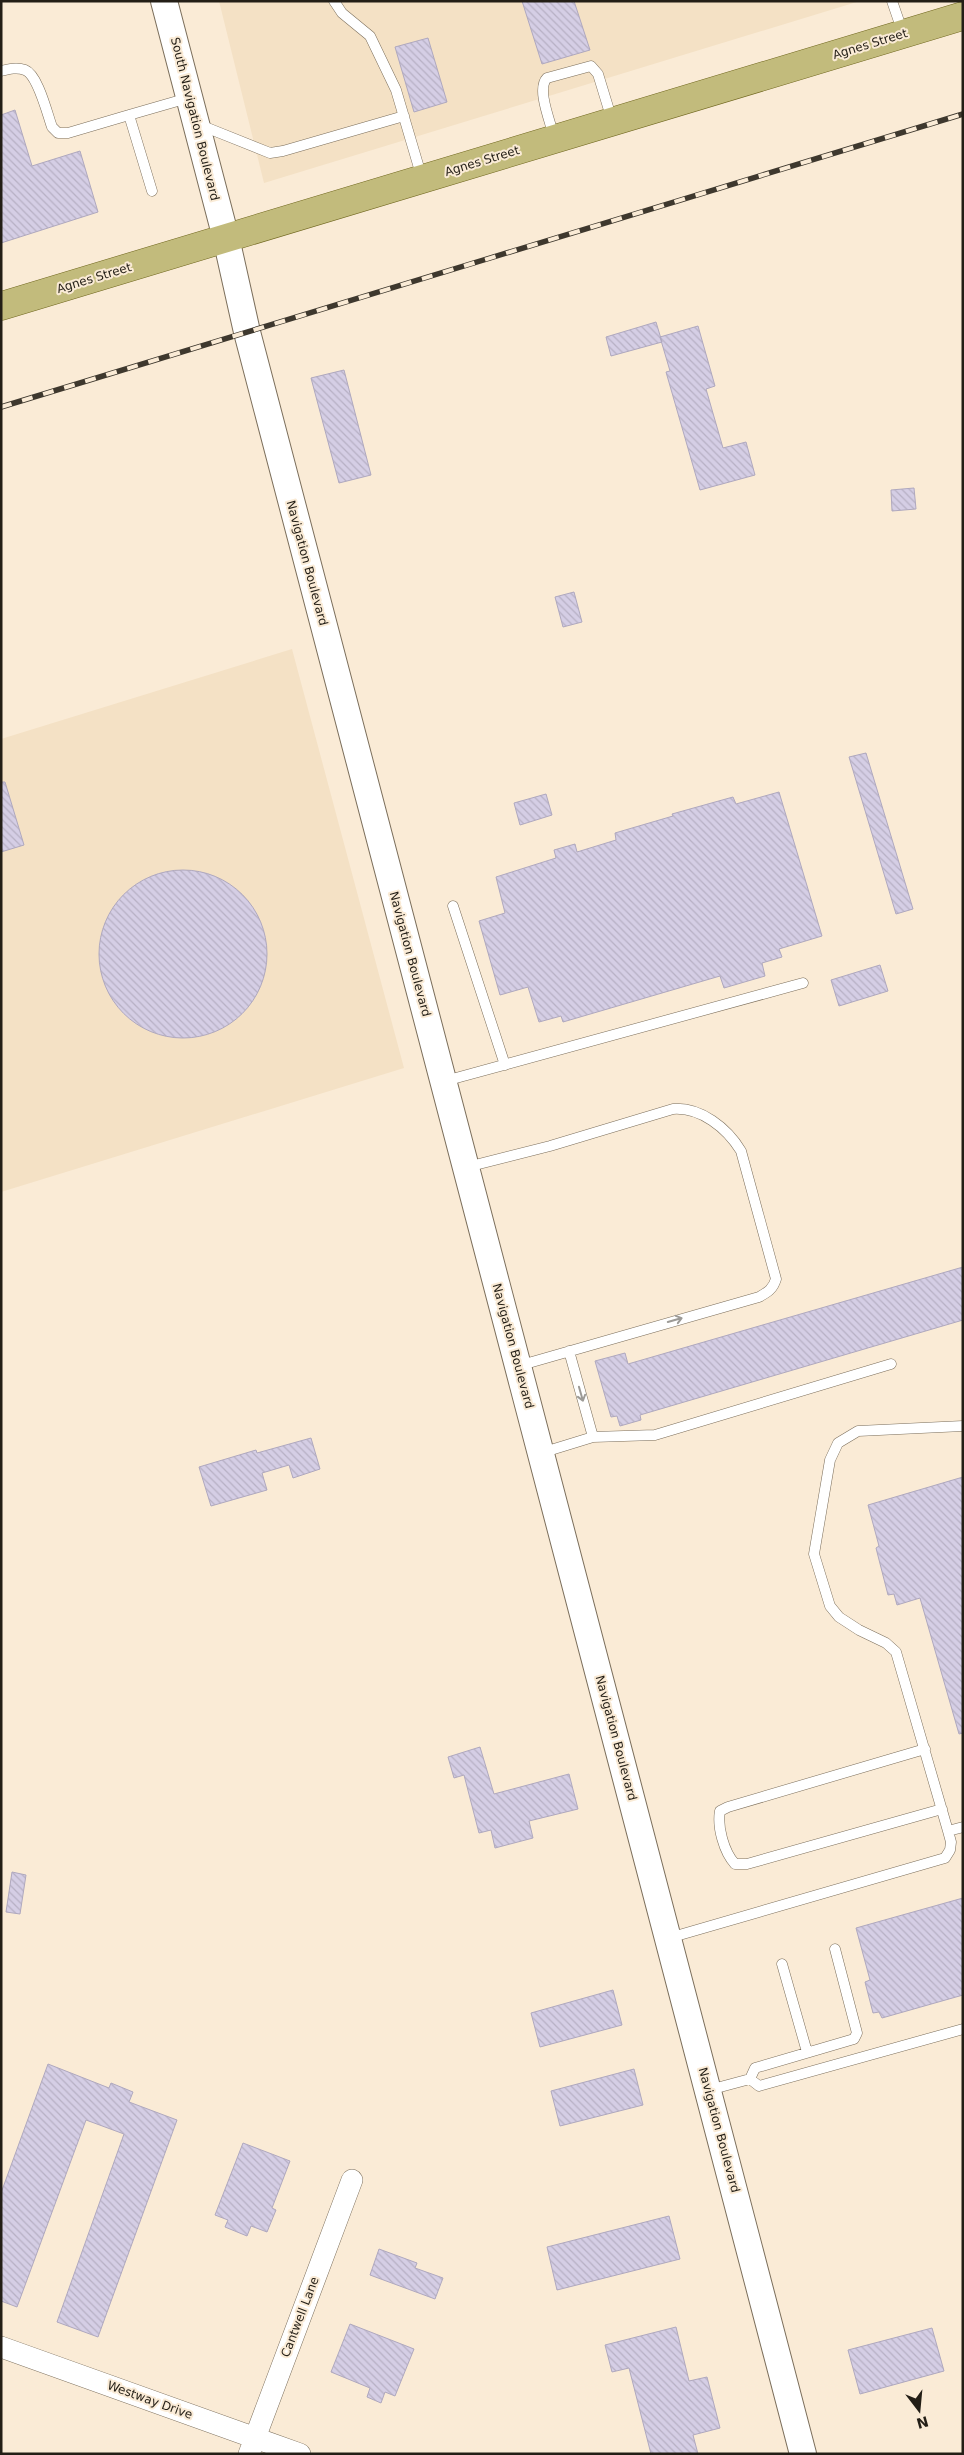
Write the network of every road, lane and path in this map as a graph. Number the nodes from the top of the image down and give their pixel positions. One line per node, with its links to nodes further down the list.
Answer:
1 (164, 1): 7 (street, South Navigation Boulevard)
2 (334, 1): 9 (lane)
3 (892, 1): 5 (lane)
4 (963, 16): 5 (main road, Agnes Street)
5 (904, 34): 10 (main road, Agnes Street)
6 (1, 71): 8 (lane)
7 (190, 98): 8 (lane); 11 (street, South Navigation Boulevard)
8 (129, 115): 14 (lane)
9 (404, 116): 11 (lane); 13 (lane)
10 (613, 121): 12 (main road, Agnes Street); 12 (lane)
11 (197, 124): 15 (street, South Navigation Boulevard)
12 (555, 139): 13 (main road, Agnes Street)
13 (422, 178): 15 (main road, Agnes Street)
14 (152, 191)
15 (226, 238): 16 (main road, Agnes Street); 20 (street, Navigation Boulevard)
16 (1, 306)
17 (453, 906): 19 (lane)
18 (803, 983): 19 (lane)
19 (505, 1065): 20 (lane)
20 (444, 1082): 21 (street, Navigation Boulevard)
21 (466, 1168): 22 (lane, one-way to 21); 24 (street, Navigation Boulevard)
22 (568, 1351): 24 (lane); 26 (lane, one-way to 26)
23 (891, 1364): 26 (lane)
24 (518, 1366): 27 (street, Navigation Boulevard)
25 (963, 1426): 28 (lane)
26 (593, 1437): 27 (lane)
27 (541, 1453): 32 (street, Navigation Boulevard)
28 (925, 1750): 29 (lane); 29 (lane)
29 (942, 1809): 31 (lane)
30 (963, 1827): 31 (lane)
31 (948, 1831): 32 (lane)
32 (669, 1938): 38 (street, Navigation Boulevard)
33 (835, 1949): 36 (lane)
34 (782, 1964): 36 (lane)
35 (963, 2029): 37 (lane)
36 (807, 2052): 37 (lane)
37 (750, 2079): 38 (lane)
38 (709, 2090): 43 (street, Navigation Boulevard)
39 (352, 2180): 41 (street, Cantwell Lane)
40 (1, 2347): 41 (street, Westway Drive)
41 (252, 2446): 42 (street, Westway Drive)
42 (300, 2454)
43 (803, 2454)

